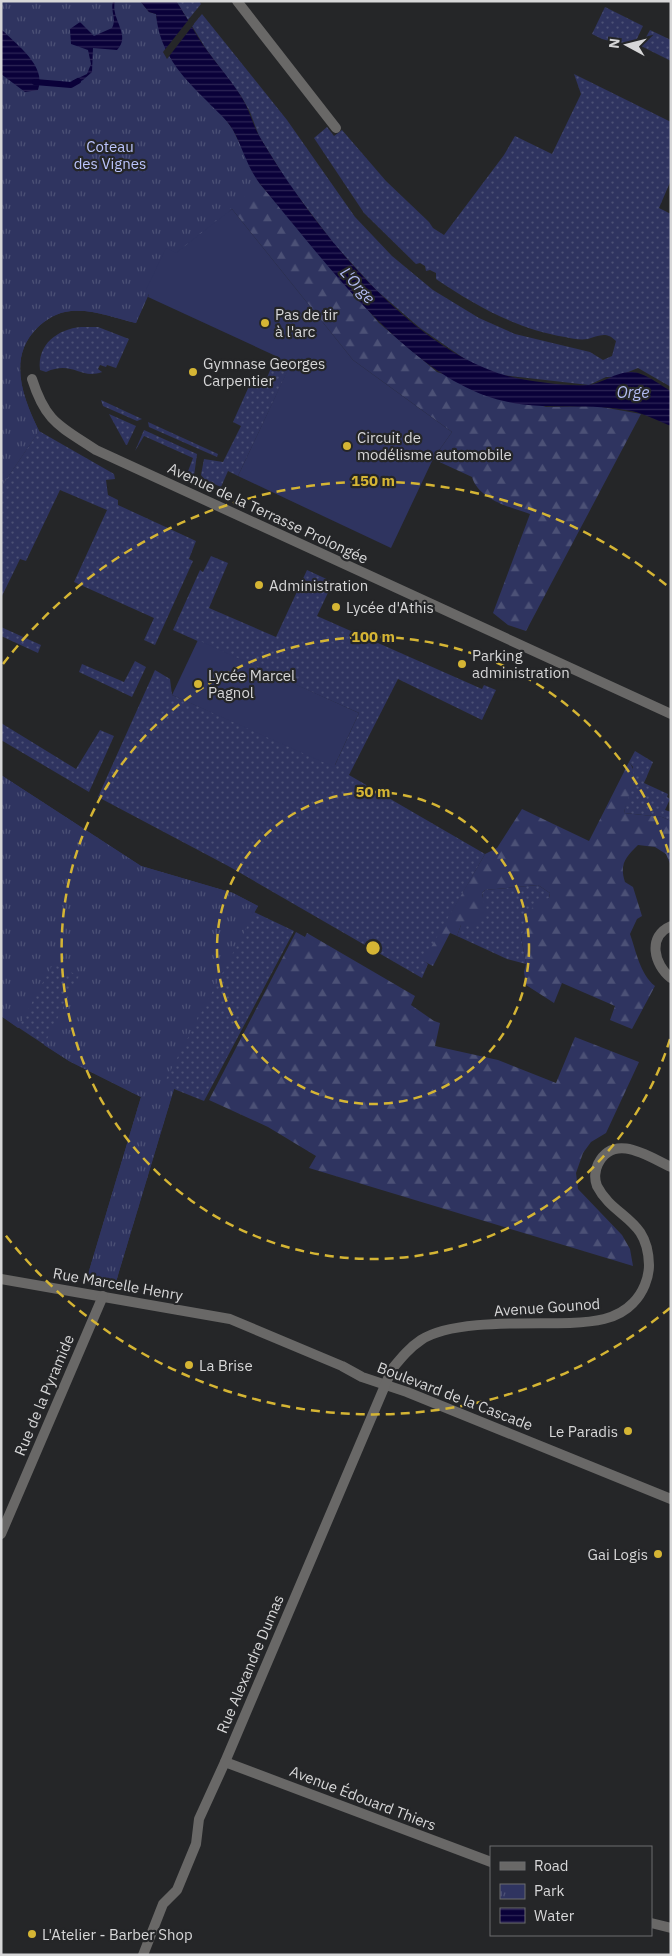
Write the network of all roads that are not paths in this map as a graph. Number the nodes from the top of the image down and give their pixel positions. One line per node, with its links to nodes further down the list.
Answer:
1 (237, 1): 2 (street)
2 (336, 128)
3 (32, 379): 4 (street, Avenue de la Terrasse Prolongée)
4 (671, 714)
5 (671, 926): 6 (street)
6 (671, 978)
7 (671, 1167): 11 (street, Avenue Gounod)
8 (1, 1279): 9 (street, Rue Marcelle Henry)
9 (103, 1296): 10 (street, Rue Marcelle Henry); 13 (street, Rue de la Pyramide)
10 (230, 1319): 11 (street, Boulevard de la Cascade)
11 (386, 1383): 12 (street, Boulevard de la Cascade); 14 (street, Rue Alexandre Dumas)
12 (671, 1499)
13 (1, 1534)
14 (225, 1762): 15 (street, Avenue Édouard Thiers); 18 (street, Rue Alexandre Dumas)
15 (490, 1862)
16 (652, 1923): 17 (street)
17 (671, 1928)
18 (143, 1955)

